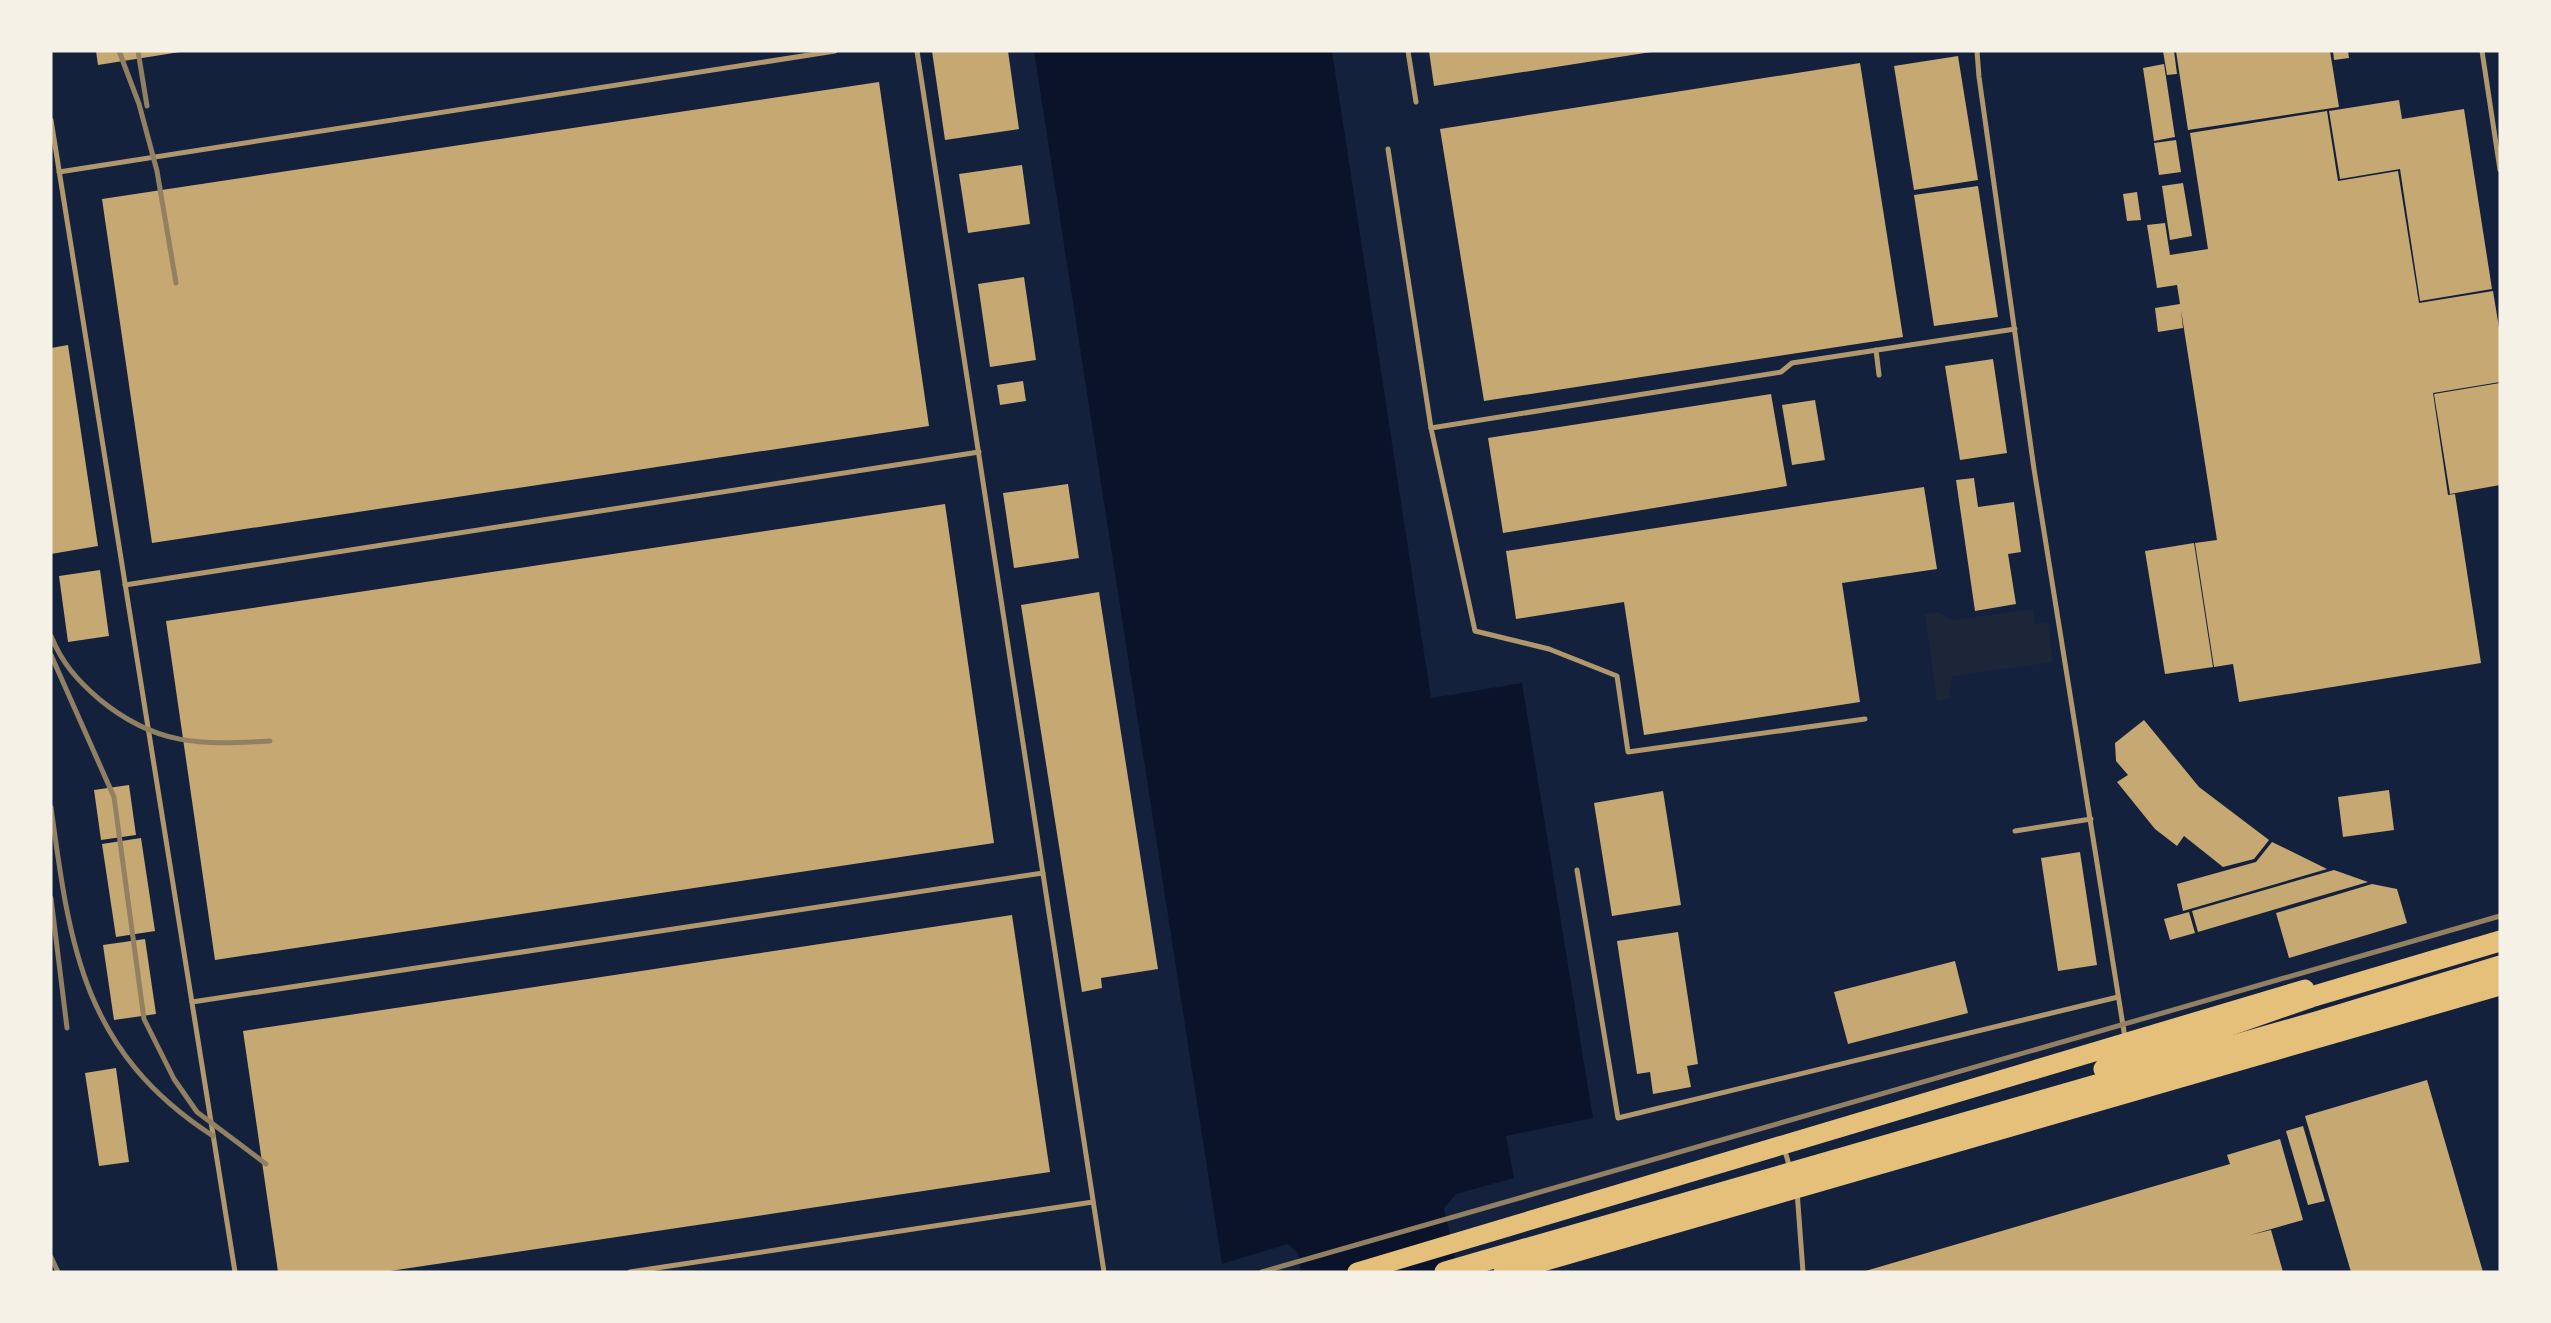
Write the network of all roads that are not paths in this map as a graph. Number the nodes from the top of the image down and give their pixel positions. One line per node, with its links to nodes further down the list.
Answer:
1 (835, 51): 10 (lane)
2 (917, 51): 15 (lane)
3 (1408, 51): 6 (lane)
4 (1977, 51): 11 (lane)
5 (2482, 51): 9 (lane)
6 (1416, 102)
7 (51, 120): 10 (lane)
8 (1388, 149): 14 (lane)
9 (2500, 170)
10 (59, 172): 16 (lane)
11 (2015, 329): 12 (lane); 18 (lane)
12 (1876, 350): 13 (lane); 14 (lane)
13 (1879, 376)
14 (1431, 428): 17 (lane)
15 (979, 452): 16 (lane); 21 (lane)
16 (125, 585): 27 (lane)
17 (1865, 719)
18 (2091, 819): 19 (lane); 26 (lane)
19 (2015, 831)
20 (1577, 870): 26 (lane)
21 (1043, 873): 27 (lane); 33 (lane)
22 (2500, 933): 28 (highway)
23 (2500, 941): 31 (highway)
24 (2500, 966): 31 (highway)
25 (2500, 983): 29 (highway); 40 (highway)
26 (2118, 997): 28 (lane)
27 (192, 1002): 35 (lane)
28 (2126, 1041): 29 (lane); 30 (highway)
29 (2134, 1096): 32 (highway)
30 (1783, 1145): 32 (lane); 38 (highway)
31 (1857, 1154): 39 (highway)
32 (1799, 1195): 34 (highway); 41 (lane)
33 (1093, 1202): 36 (lane); 37 (lane)
34 (1543, 1271)
35 (235, 1272)
36 (630, 1272)
37 (1104, 1272)
38 (1357, 1272)
39 (1444, 1272)
40 (1504, 1272)
41 (1803, 1272)

